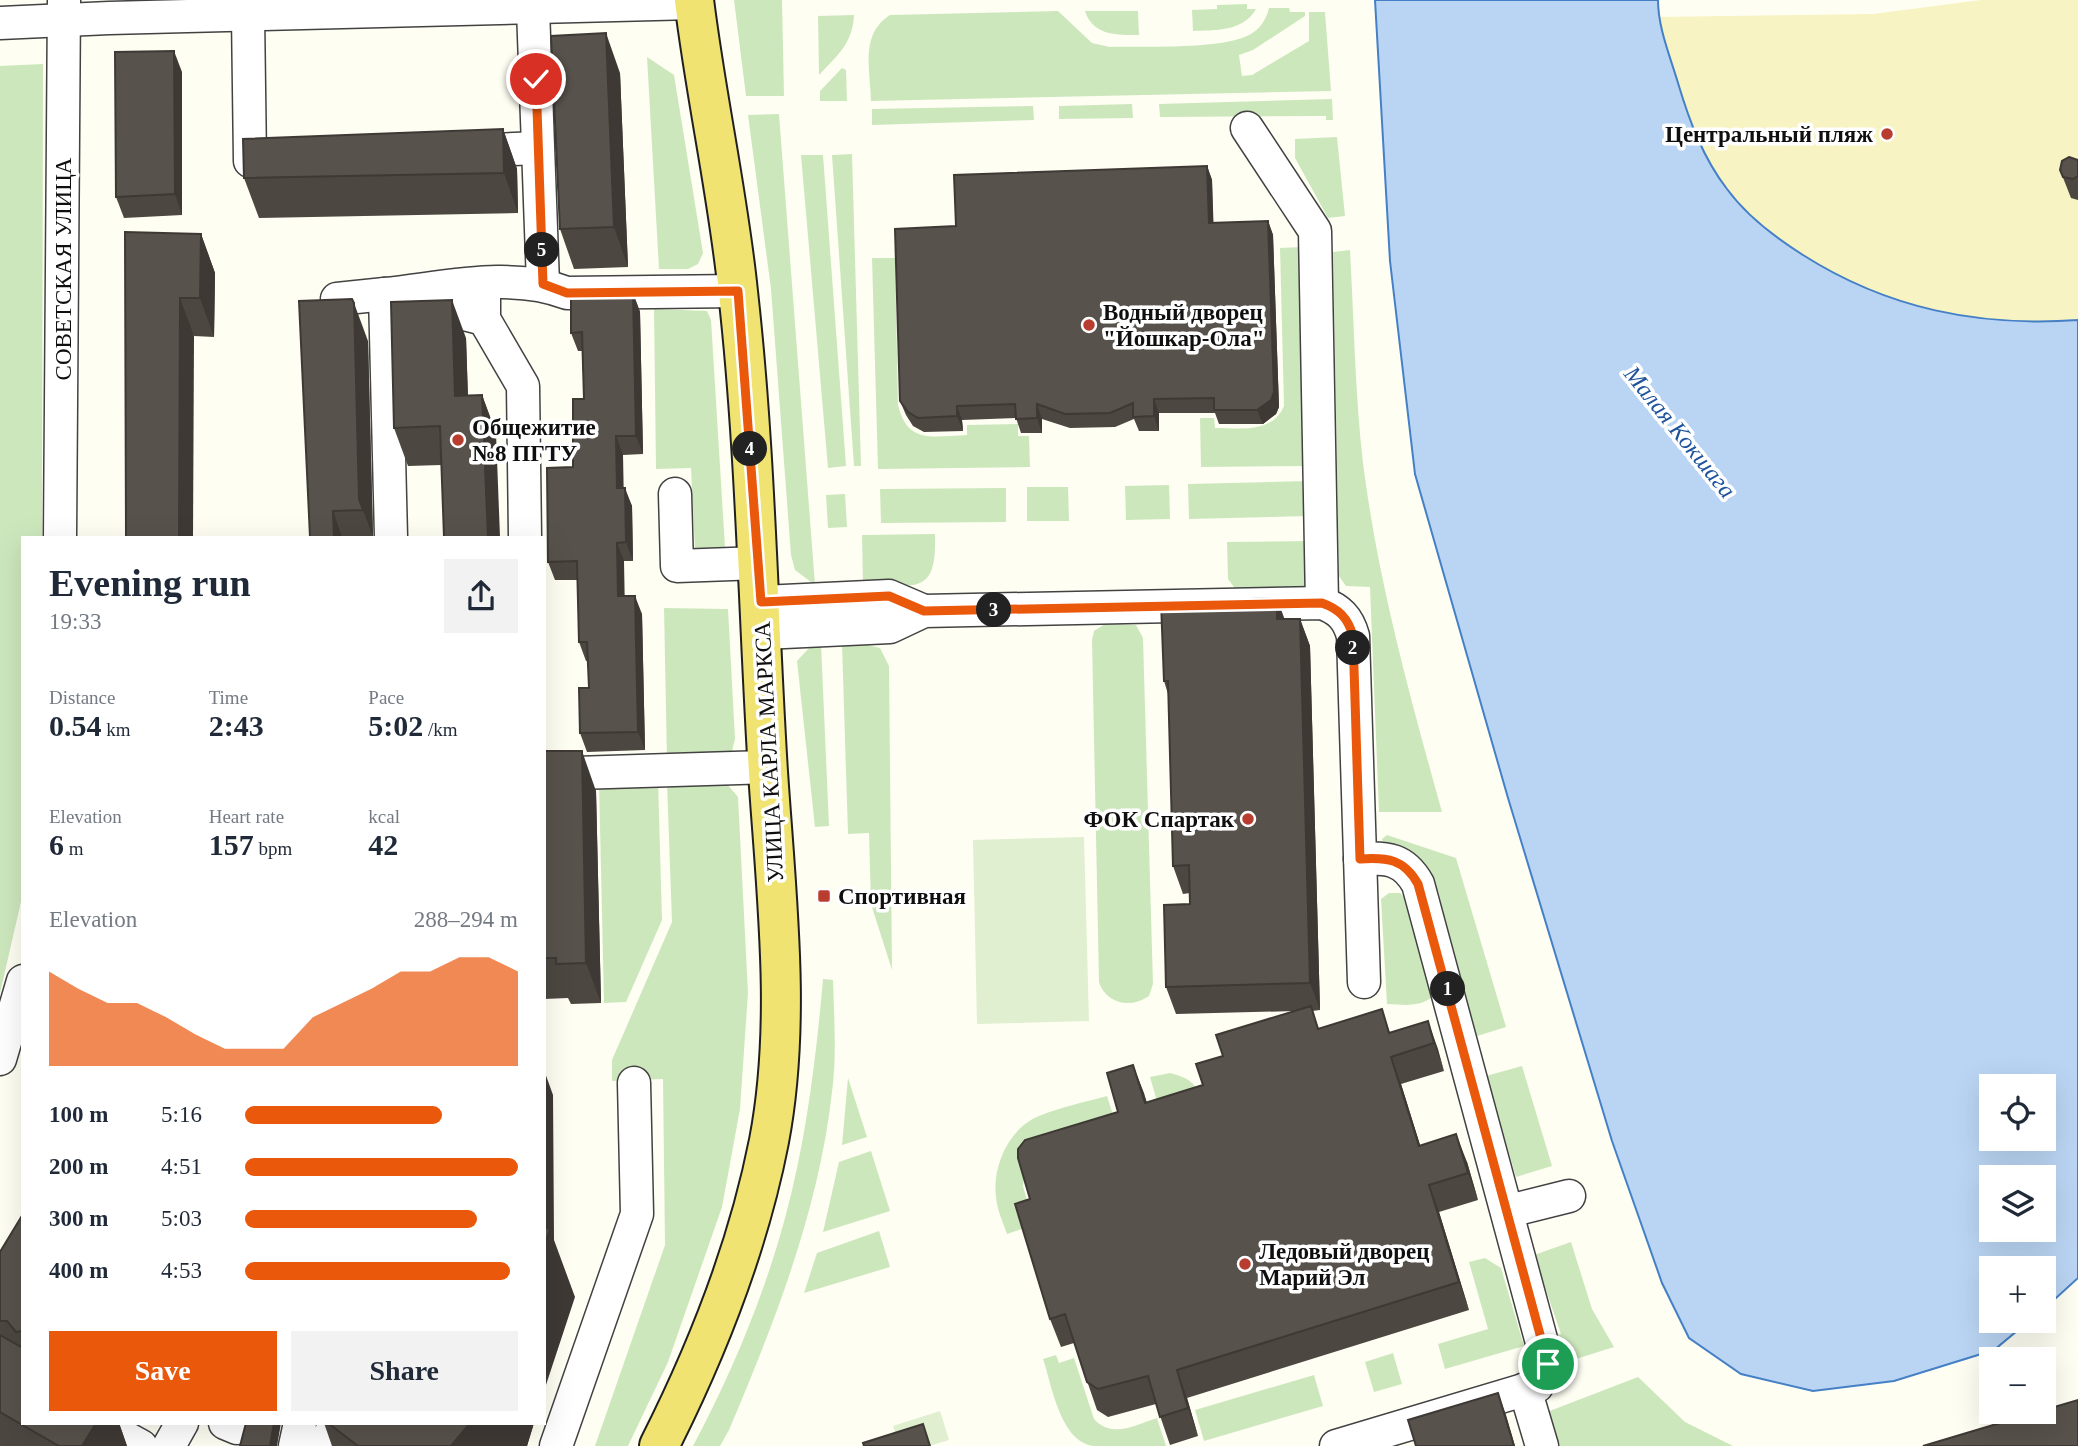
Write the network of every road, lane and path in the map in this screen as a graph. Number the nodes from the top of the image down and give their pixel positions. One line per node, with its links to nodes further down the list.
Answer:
1 (694, 2): 3 (street); 13 (main road, УЛИЦА КАРЛА МАРКСА)
2 (204, 8): 4 (street); 5 (street)
3 (533, 9): 5 (street); 8 (street)
4 (64, 10): 6 (street); 18 (street, СОВЕТСКАЯ УЛИЦА)
5 (265, 10): 10 (street)
6 (0, 23)
7 (1247, 128): 22 (street)
8 (538, 148): 9 (street); 12 (street)
9 (442, 152)
10 (305, 159)
11 (484, 284): 12 (street); 14 (street); 16 (street)
12 (543, 284): 13 (street)
13 (738, 291): 21 (main road, УЛИЦА КАРЛА МАРКСА)
14 (385, 294): 15 (street); 16 (street); 19 (street)
15 (337, 299)
16 (484, 319): 20 (street)
17 (675, 494): 21 (street)
18 (60, 536)
19 (391, 536)
20 (525, 536)
21 (759, 563): 23 (main road, УЛИЦА КАРЛА МАРКСА)
22 (1322, 603): 23 (street); 26 (street)
23 (762, 617): 24 (main road, УЛИЦА КАРЛА МАРКСА)
24 (768, 767): 25 (street); 43 (main road, УЛИЦА КАРЛА МАРКСА)
25 (546, 774)
26 (1360, 859): 27 (street); 32 (street)
27 (1364, 982)
28 (21, 988): 29 (street)
29 (0, 1059)
30 (634, 1083): 42 (street)
31 (1569, 1196): 32 (street)
32 (1509, 1211): 33 (street)
33 (1525, 1389): 44 (street); 45 (street)
34 (103, 1425): 38 (street)
35 (180, 1425): 39 (street)
36 (300, 1425): 40 (street)
37 (338, 1425): 41 (street)
38 (141, 1446)
39 (169, 1446)
40 (295, 1446)
41 (320, 1446)
42 (556, 1446)
43 (659, 1446)
44 (1336, 1446)
45 (1542, 1446)

